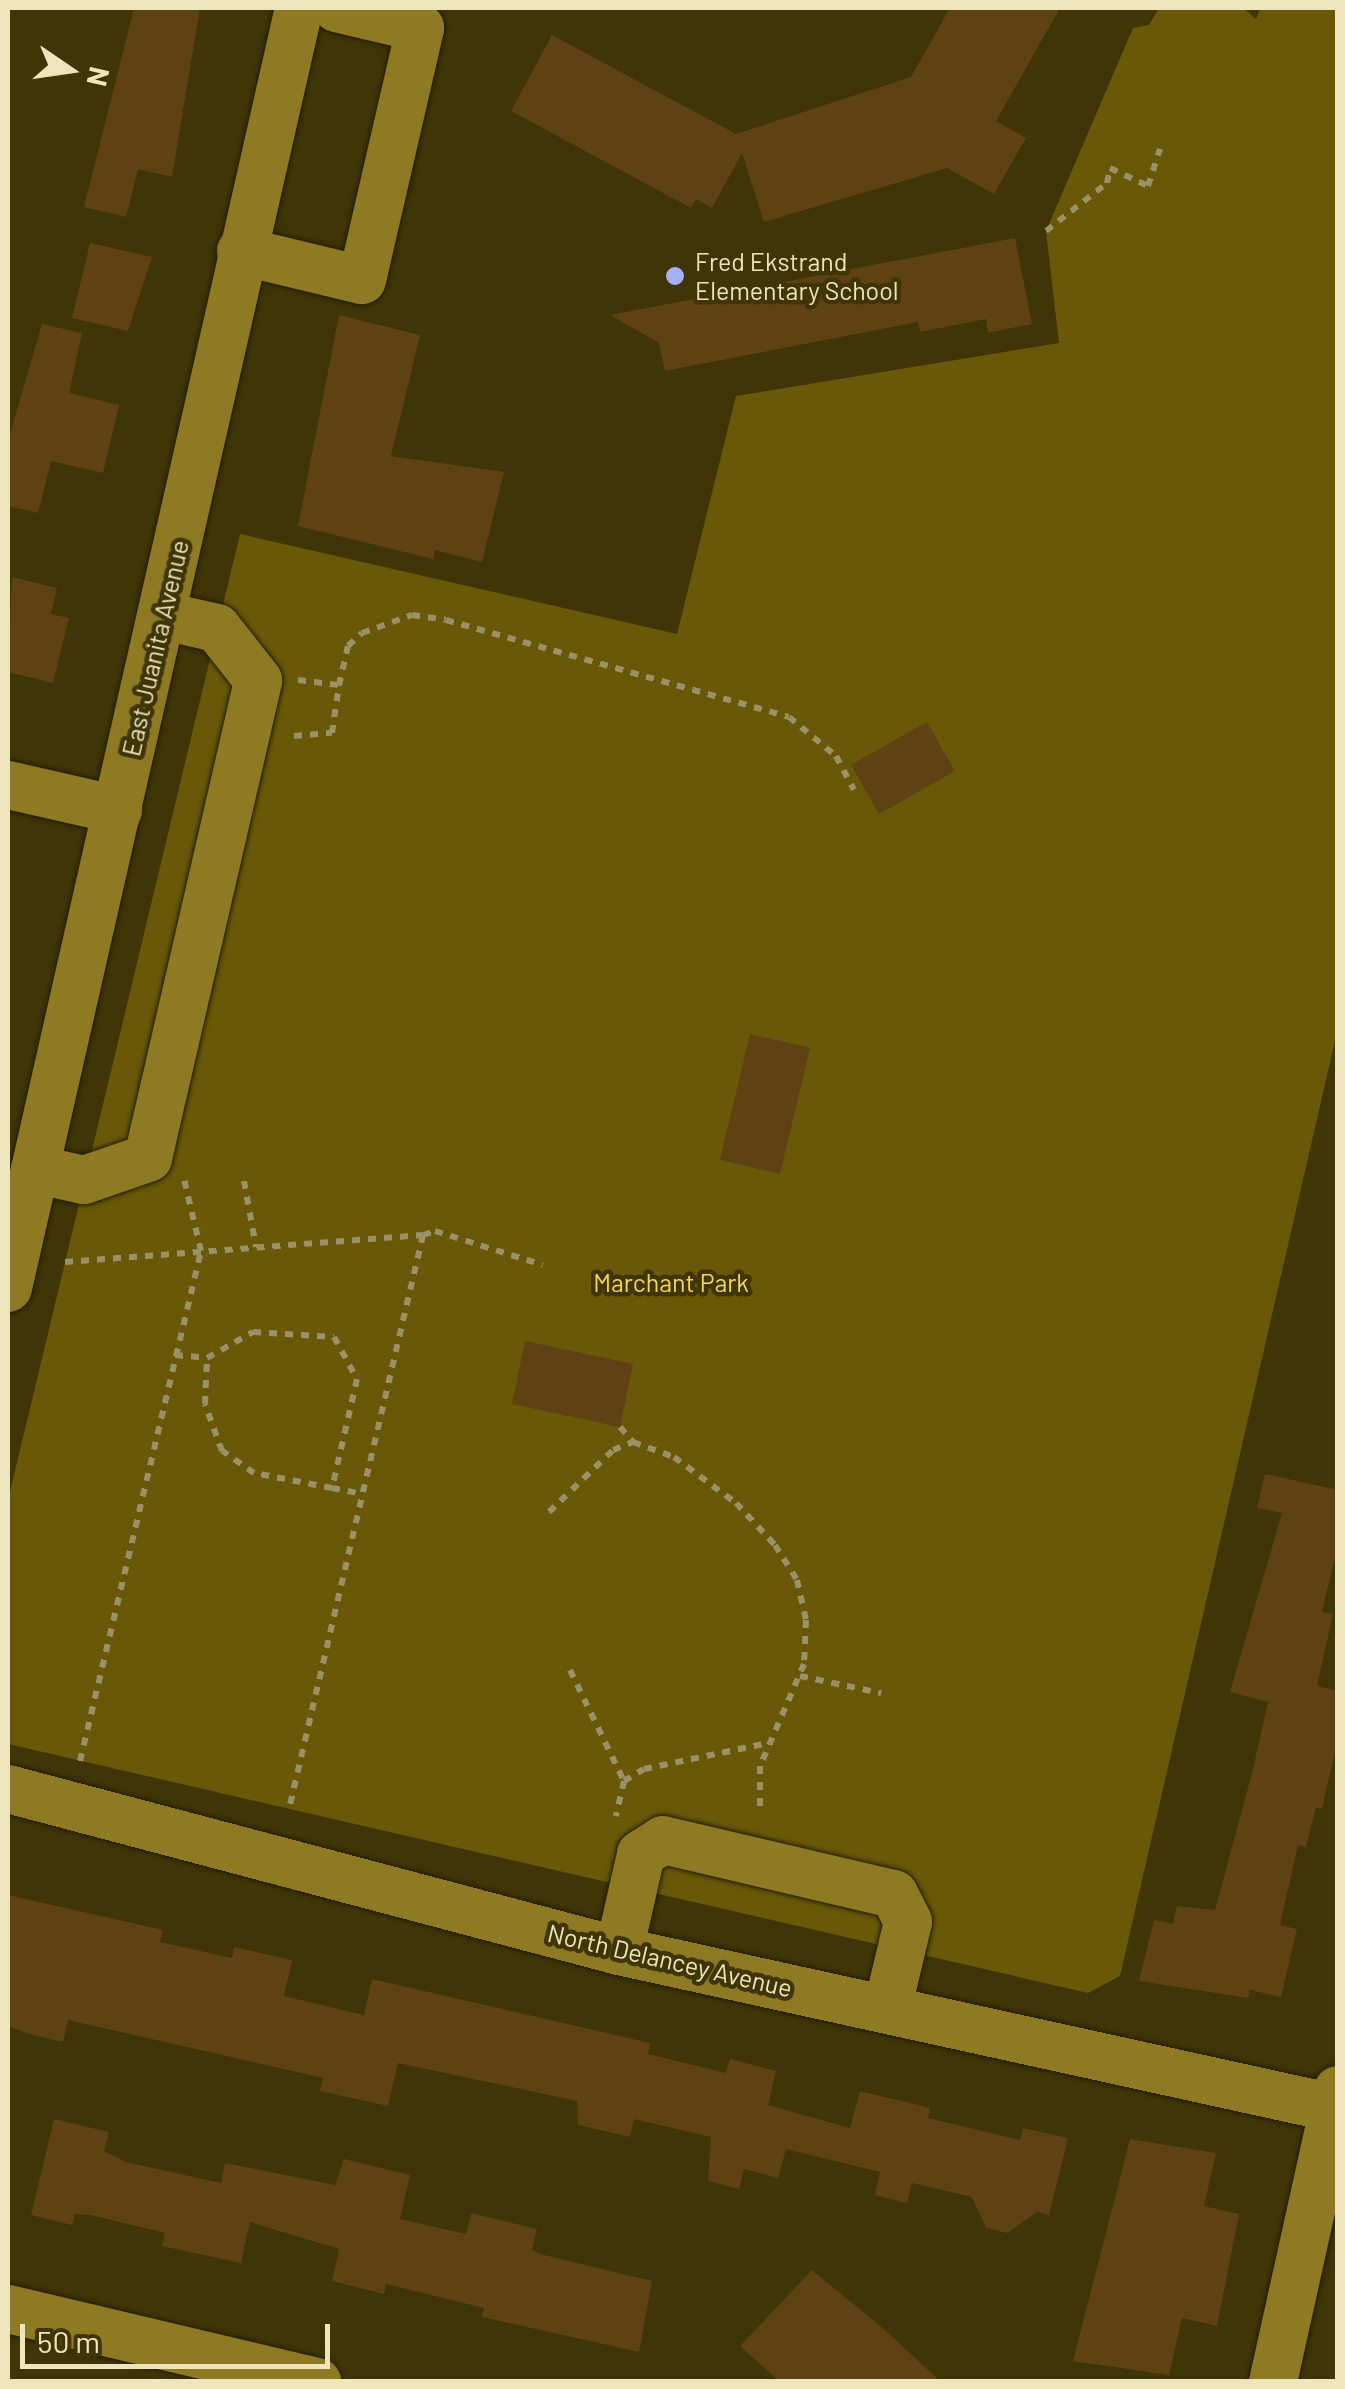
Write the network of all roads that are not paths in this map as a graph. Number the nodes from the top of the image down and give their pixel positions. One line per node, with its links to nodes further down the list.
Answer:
1 (299, 8): 3 (street, East Juanita Avenue)
2 (336, 8): 3 (street)
3 (241, 251): 4 (street, East Juanita Avenue)
4 (164, 616): 6 (street, East Juanita Avenue); 7 (street)
5 (8, 785): 6 (street)
6 (118, 810): 7 (street, East Juanita Avenue)
7 (35, 1169): 8 (street, East Juanita Avenue)
8 (8, 1288)
9 (8, 1788): 10 (street, North Delancey Avenue)
10 (619, 1951): 11 (street, North Delancey Avenue); 11 (street)
11 (888, 2010): 12 (street, North Delancey Avenue)
12 (1336, 2102): 16 (street)
13 (8, 2309): 14 (street)
14 (268, 2376): 15 (street)
15 (318, 2382)
16 (1273, 2382)

